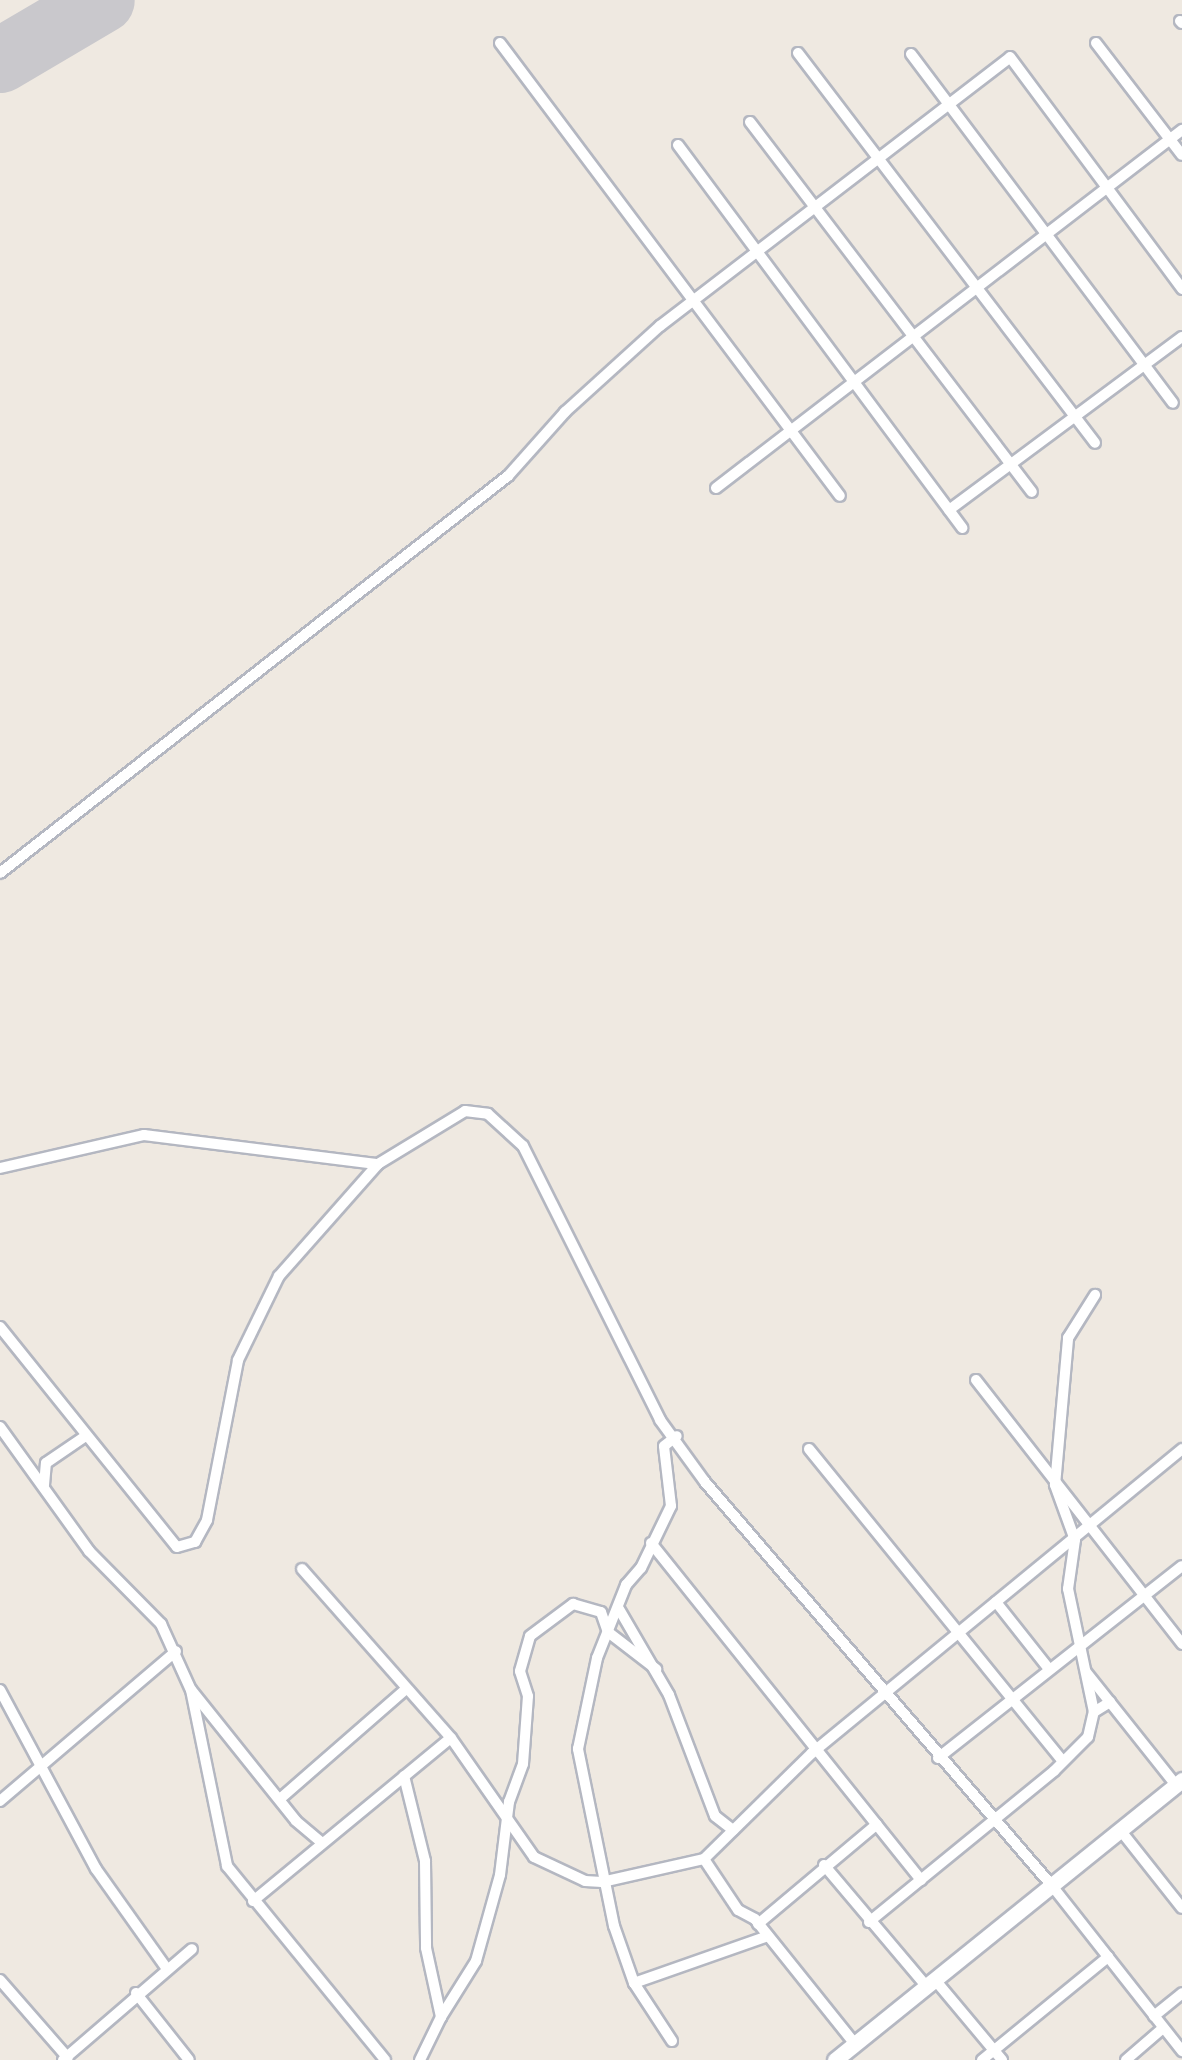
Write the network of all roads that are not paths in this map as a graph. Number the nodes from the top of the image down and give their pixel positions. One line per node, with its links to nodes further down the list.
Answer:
1 (500, 43): 18 (street)
2 (1096, 43): 8 (street)
3 (798, 53): 11 (street)
4 (910, 54): 5 (street)
5 (947, 104): 11 (street); 12 (street); 14 (street)
6 (750, 122): 13 (street)
7 (1182, 130): 8 (street)
8 (1170, 139): 10 (street); 12 (street)
9 (678, 144): 15 (street)
10 (1182, 156)
11 (878, 158): 13 (street); 16 (street)
12 (1107, 187): 14 (street); 17 (street)
13 (815, 206): 15 (street); 19 (street)
14 (1045, 234): 16 (street); 21 (street)
15 (758, 251): 18 (street); 22 (street)
16 (977, 288): 19 (street); 24 (street)
17 (1182, 289)
18 (692, 302): 25 (street); 33 (street)
19 (913, 336): 22 (street); 27 (street)
20 (1182, 337): 21 (street)
21 (1144, 366): 23 (street); 24 (street)
22 (854, 383): 25 (street); 31 (street)
23 (1173, 404)
24 (1075, 417): 26 (street); 27 (street)
25 (789, 432): 28 (street); 30 (street)
26 (1095, 443)
27 (1010, 465): 29 (street); 31 (street)
28 (716, 488)
29 (1032, 492)
30 (840, 496)
31 (949, 510): 32 (street)
32 (962, 528)
33 (0, 873)
34 (378, 1164): 35 (street); 40 (street); 41 (street)
35 (0, 1168)
36 (1095, 1295): 44 (street)
37 (0, 1327): 41 (street)
38 (976, 1380): 44 (street)
39 (0, 1427): 45 (street)
40 (677, 1436): 48 (street); 65 (street)
41 (84, 1437): 45 (street)
42 (1182, 1448): 46 (street)
43 (809, 1449): 55 (street)
44 (1055, 1485): 46 (street); 47 (street)
45 (44, 1486): 58 (street)
46 (1088, 1529): 47 (street); 51 (street)
47 (1075, 1540): 52 (street); 57 (street)
48 (651, 1543): 53 (street); 70 (street)
49 (1182, 1566): 51 (street)
50 (302, 1570): 64 (street)
51 (1143, 1596): 56 (street); 57 (street)
52 (996, 1602): 55 (street); 61 (street)
53 (619, 1609): 54 (street); 60 (street)
54 (608, 1632): 60 (street); 79 (street); 87 (street)
55 (958, 1633): 65 (street); 66 (street)
56 (1182, 1644)
57 (1074, 1650): 59 (street); 61 (street)
58 (176, 1651): 63 (street); 73 (street)
59 (1082, 1667): 67 (street); 68 (street)
60 (656, 1668): 81 (street)
61 (1049, 1669): 66 (street)
62 (0, 1690): 73 (street)
63 (191, 1690): 76 (street); 89 (street)
64 (406, 1690): 69 (street); 76 (street)
65 (884, 1692): 70 (street); 71 (street)
66 (1012, 1699): 71 (street); 72 (street)
67 (1110, 1702): 68 (street); 75 (street)
68 (1094, 1712): 72 (street)
69 (451, 1738): 74 (street); 79 (street)
70 (818, 1748): 80 (street); 81 (street)
71 (938, 1758): 78 (street)
72 (1063, 1761): 78 (street)
73 (43, 1769): 77 (street); 96 (street)
74 (404, 1776): 83 (street); 103 (street)
75 (1179, 1783): 82 (main road)
76 (280, 1798): 83 (street)
77 (0, 1801)
78 (993, 1819): 86 (street); 88 (street)
79 (510, 1824): 87 (street); 103 (street)
80 (877, 1824): 85 (street); 86 (street)
81 (733, 1830): 84 (street)
82 (1121, 1831): 88 (main road); 90 (street)
83 (322, 1842): 89 (street)
84 (704, 1859): 87 (street); 92 (street)
85 (824, 1865): 91 (street); 92 (street)
86 (921, 1880): 91 (street)
87 (602, 1882): 98 (street)
88 (1053, 1887): 95 (street); 99 (main road)
89 (252, 1900): 111 (street)
90 (1182, 1908)
91 (869, 1922): 99 (street)
92 (758, 1924): 93 (street)
93 (768, 1936): 98 (street); 106 (street)
94 (192, 1949): 96 (street)
95 (1108, 1958): 102 (street); 107 (street)
96 (167, 1969): 100 (street)
97 (1, 1982): 109 (street)
98 (634, 1983): 105 (street)
99 (932, 1984): 106 (main road); 107 (street)
100 (136, 1993): 109 (street); 110 (street)
101 (1182, 1993): 102 (street)
102 (1154, 2016): 104 (street)
103 (441, 2017): 112 (street)
104 (1164, 2028): 108 (street); 116 (street)
105 (672, 2041)
106 (855, 2044): 113 (main road)
107 (994, 2050): 114 (street); 115 (street)
108 (1182, 2051)
109 (66, 2059)
110 (189, 2060)
111 (385, 2060)
112 (420, 2060)
113 (835, 2060)
114 (982, 2060)
115 (1002, 2060)
116 (1126, 2060)

